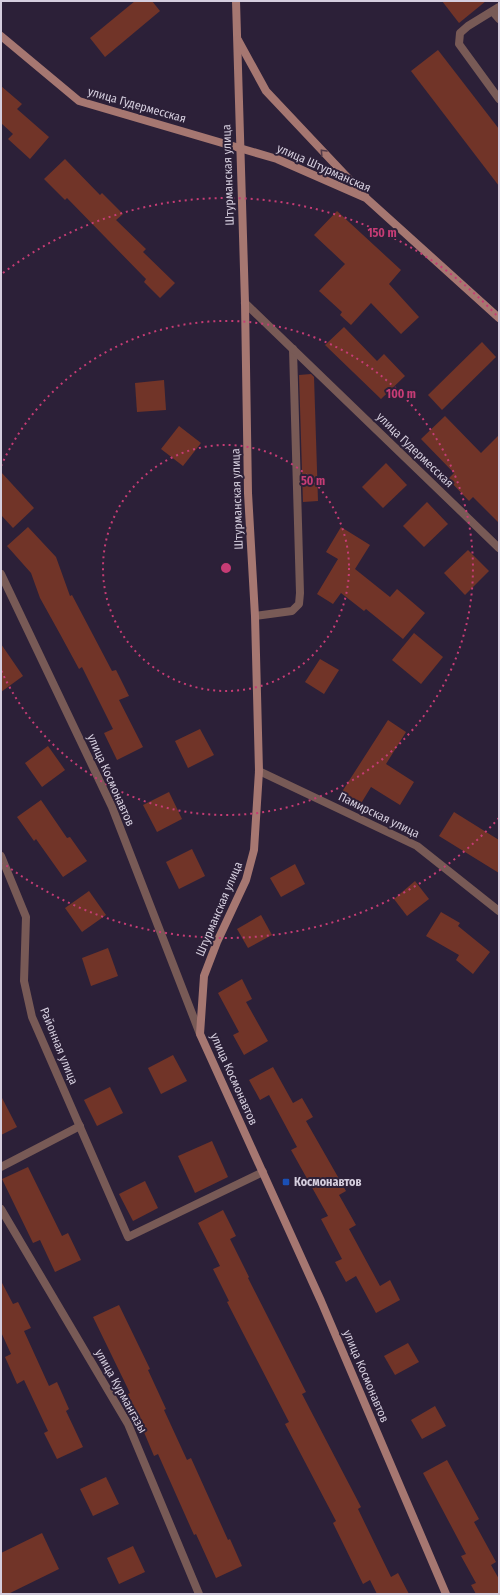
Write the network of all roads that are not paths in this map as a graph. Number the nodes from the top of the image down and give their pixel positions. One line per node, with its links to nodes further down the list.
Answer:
1 (236, 1): 5 (street, Штурманская улица)
2 (496, 9): 3 (street); 6 (street)
3 (499, 19)
4 (1, 36): 7 (street, улица Гудермесская)
5 (237, 38): 7 (street, Штурманская улица); 8 (street, one-way to 5)
6 (499, 99)
7 (239, 148): 8 (street, улица Штурманская); 9 (street, Штурманская улица)
8 (369, 201): 10 (street, улица Штурманская)
9 (245, 303): 11 (street, улица Гудермесская); 14 (street, Штурманская улица)
10 (499, 318)
11 (293, 349): 12 (street, улица Гудермесская); 14 (street)
12 (499, 548)
13 (1, 574): 18 (street, улица Космонавтов)
14 (255, 616): 15 (street, Штурманская улица)
15 (259, 771): 17 (street, Памирская улица); 18 (street, Штурманская улица)
16 (1, 856): 19 (street, Районная улица)
17 (499, 911)
18 (200, 1034): 21 (street, улица Космонавтов)
19 (80, 1126): 20 (street); 21 (street, Районная улица)
20 (1, 1167)
21 (262, 1172): 25 (street, улица Космонавтов)
22 (1, 1209): 23 (street, улица Курмангазы)
23 (4, 1220): 24 (street, улица Курмангазы)
24 (200, 1594)
25 (446, 1594)

